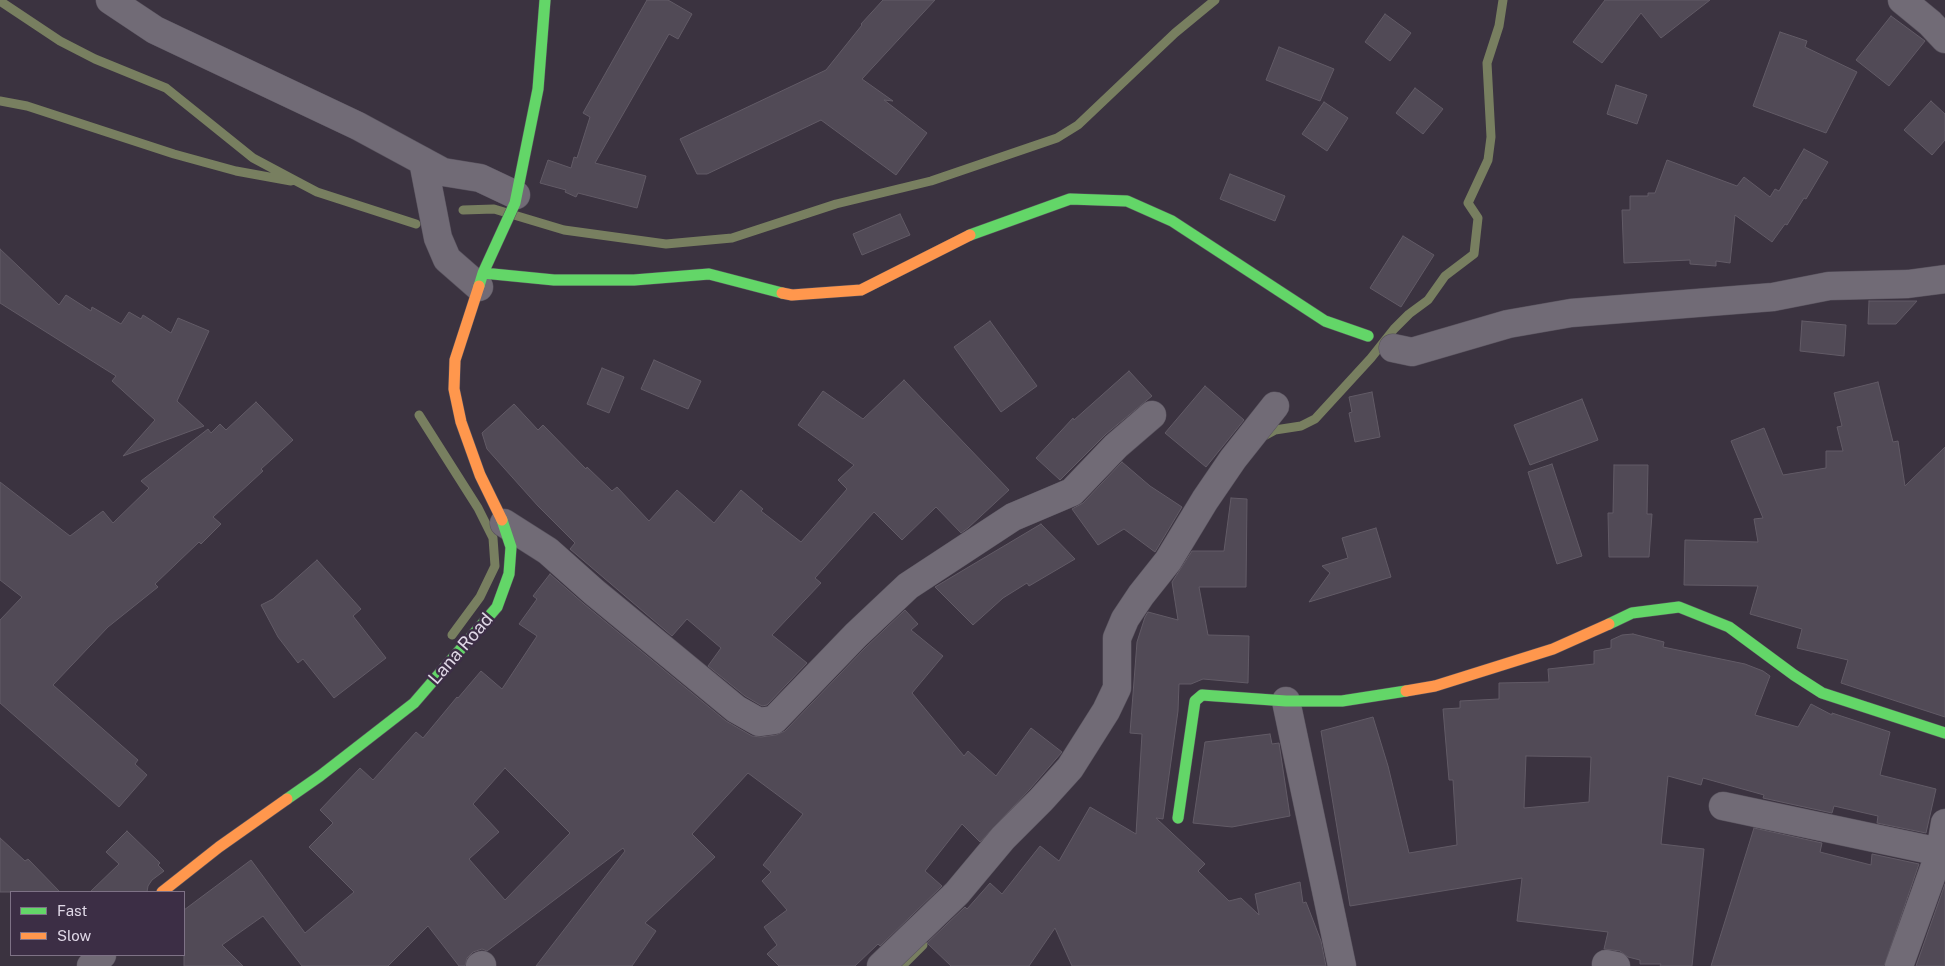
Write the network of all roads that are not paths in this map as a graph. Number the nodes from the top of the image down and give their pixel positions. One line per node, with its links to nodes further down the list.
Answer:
1 (110, 0): 5 (street)
2 (545, 0): 6 (street, Lana Road)
3 (1902, 0): 4 (street)
4 (1940, 23)
5 (423, 161): 6 (street); 8 (street)
6 (516, 199): 8 (street, Lana Road)
7 (1945, 279): 10 (street)
8 (481, 280): 9 (street); 13 (street, Lana Road)
9 (1368, 336)
10 (1393, 348)
11 (1275, 406): 23 (street)
12 (1152, 415): 13 (street)
13 (504, 523): 20 (street, Lana Road)
14 (1286, 701): 15 (street); 17 (street); 24 (street)
15 (1945, 732)
16 (1723, 806): 19 (street)
17 (1178, 818)
18 (1945, 823): 19 (street)
19 (1943, 853): 25 (street)
20 (163, 891)
21 (101, 956): 22 (street)
22 (91, 966)
23 (881, 966)
24 (1342, 966)
25 (1899, 966)

